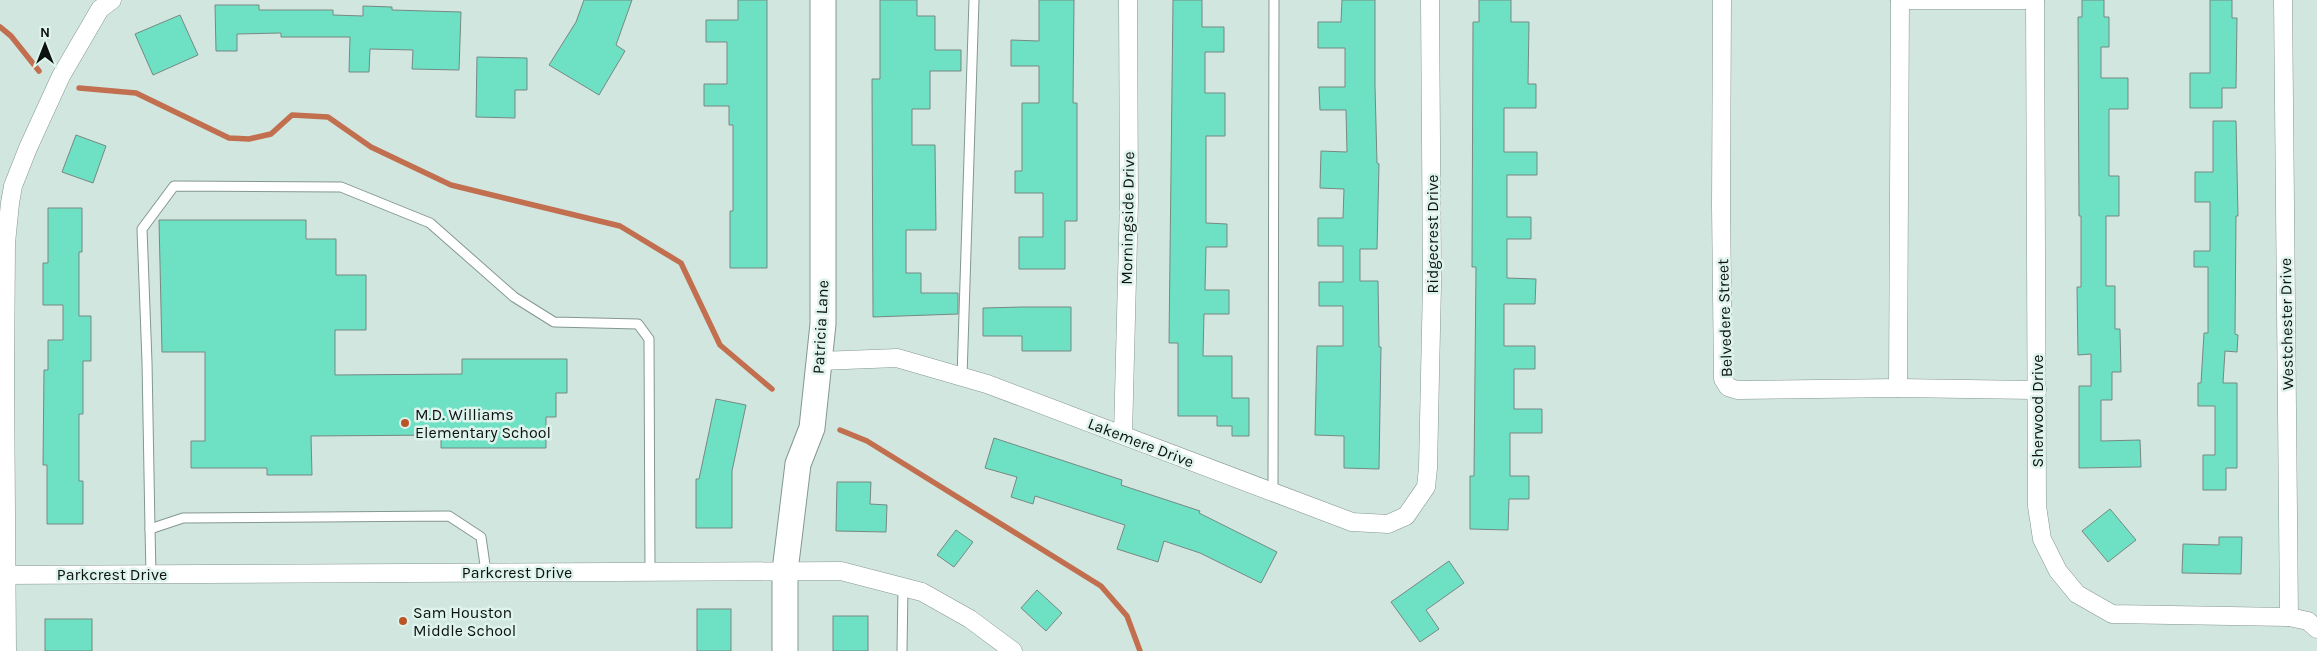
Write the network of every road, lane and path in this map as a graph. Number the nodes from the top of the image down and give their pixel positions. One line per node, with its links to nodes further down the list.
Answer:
1 (112, 0): 11 (street)
2 (823, 0): 12 (street, Patricia Lane)
3 (974, 0): 13 (lane)
4 (1128, 0): 16 (street, Morningside Drive)
5 (1274, 0): 18 (lane)
6 (1430, 0): 17 (street, Ridgecrest Drive)
7 (1722, 0): 14 (street, Belvedere Street)
8 (1900, 0): 9 (street); 14 (street)
9 (2035, 0): 15 (street, Sherwood Drive)
10 (2283, 0): 26 (street, Westchester Drive)
11 (5, 203): 24 (street)
12 (820, 361): 13 (street, Lakemere Drive); 21 (street, Patricia Lane)
13 (962, 377): 16 (street, Lakemere Drive)
14 (1898, 388): 15 (street, Belvedere Street)
15 (2037, 390): 26 (street, Sherwood Drive)
16 (1123, 435): 18 (street, Lakemere Drive)
17 (1428, 468): 18 (street, Lakemere Drive)
18 (1272, 492)
19 (150, 529): 20 (lane); 22 (lane); 23 (lane)
20 (650, 571): 21 (street, Parkcrest Drive); 22 (street, Parkcrest Drive)
21 (785, 571): 25 (street, Parkcrest Drive); 29 (street, Patricia Lane)
22 (486, 572): 23 (street, Parkcrest Drive)
23 (151, 574): 24 (street, Parkcrest Drive)
24 (4, 575): 28 (street)
25 (903, 587): 30 (lane); 31 (street, Parkcrest Drive)
26 (2289, 617): 27 (street)
27 (2317, 629)
28 (8, 651)
29 (785, 651)
30 (902, 651)
31 (1013, 651)

